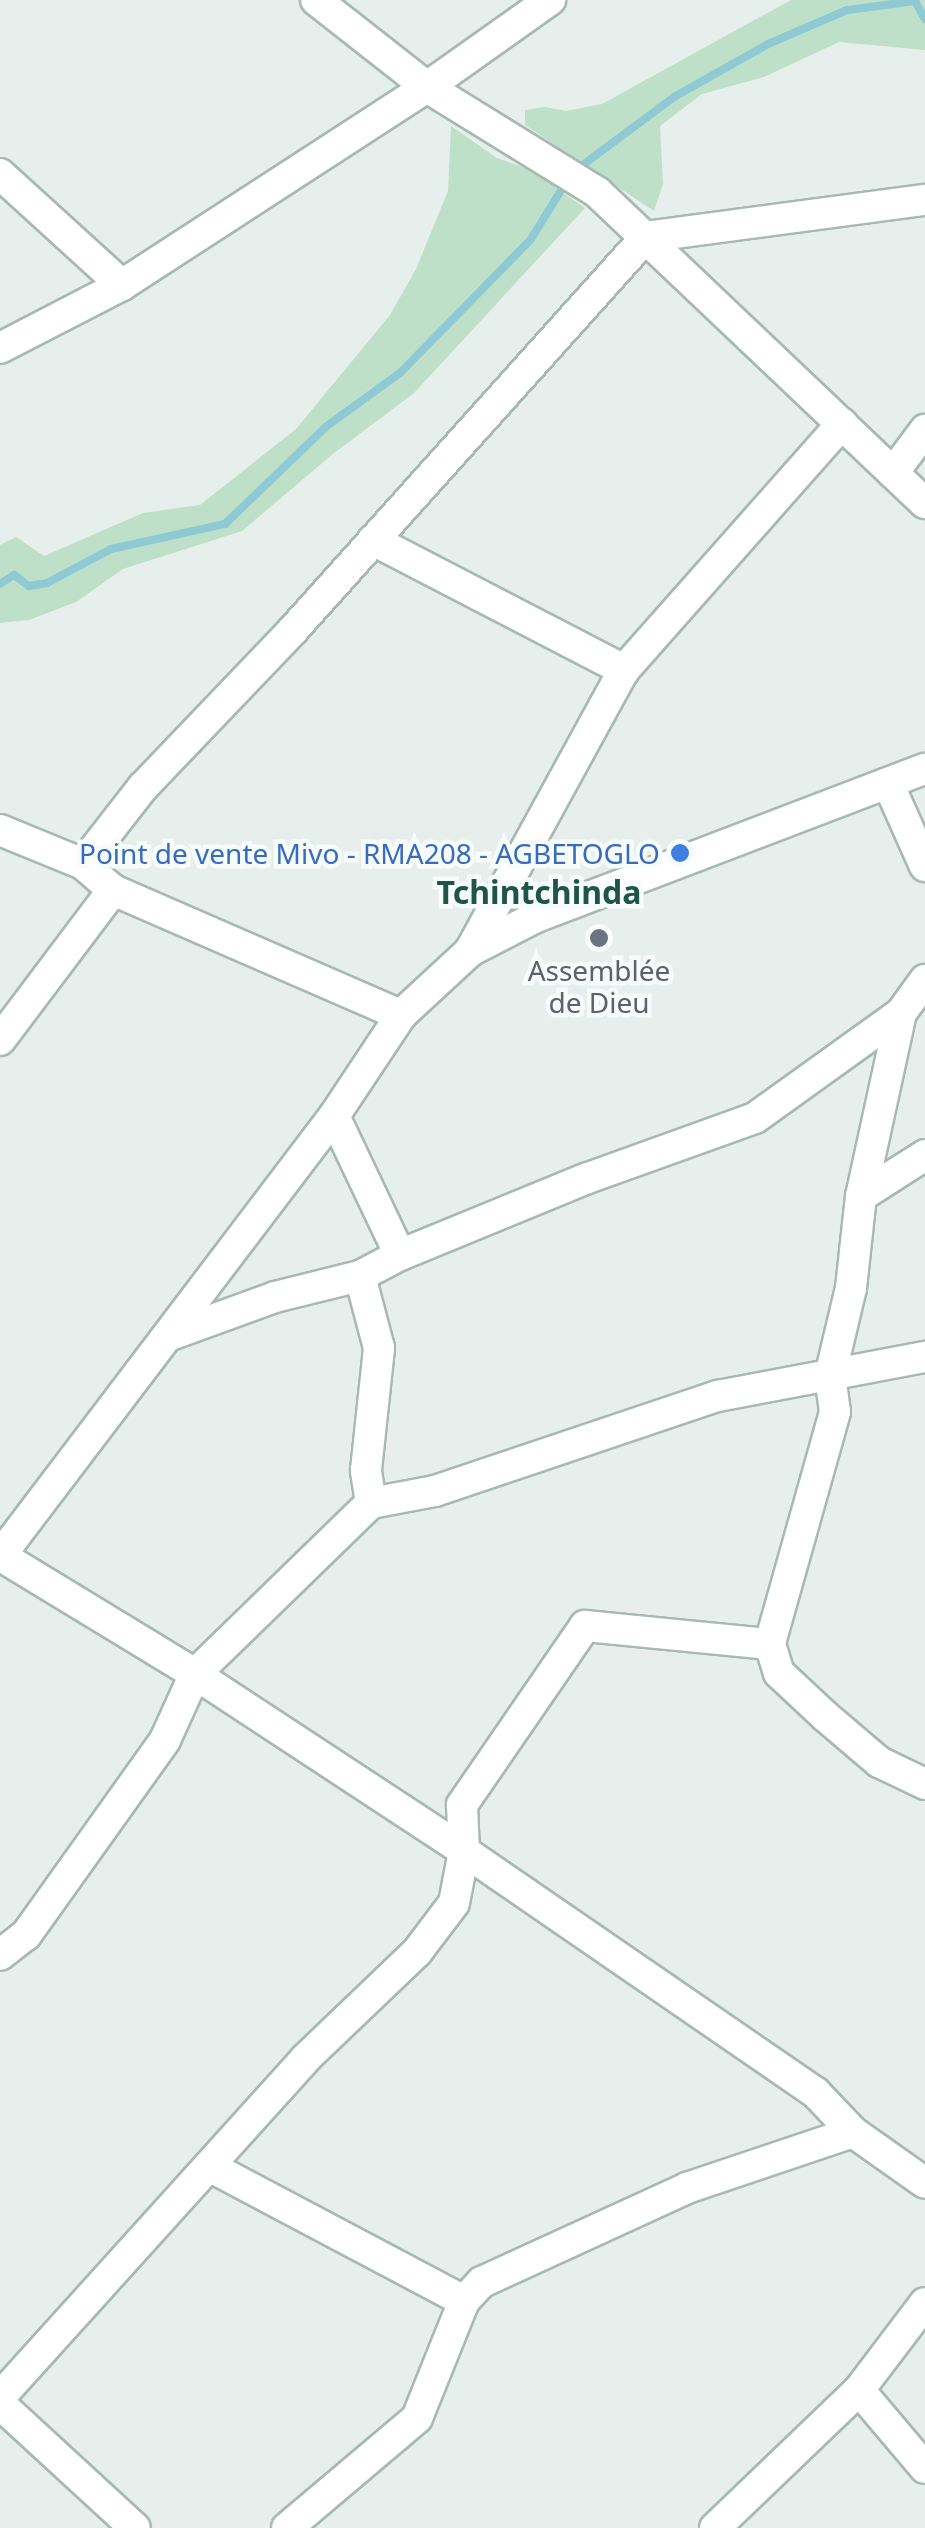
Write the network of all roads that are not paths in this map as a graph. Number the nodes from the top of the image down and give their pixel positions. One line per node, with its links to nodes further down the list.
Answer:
1 (316, 0): 3 (street)
2 (550, 0): 3 (street)
3 (428, 87): 6 (street); 7 (street)
4 (0, 174): 7 (street)
5 (925, 200): 6 (street)
6 (646, 237): 9 (street); 13 (street)
7 (122, 285): 8 (street)
8 (0, 348)
9 (842, 424): 11 (street); 14 (street)
10 (925, 430): 11 (street)
11 (893, 473): 12 (street)
12 (925, 503)
13 (374, 540): 14 (street); 18 (street)
14 (624, 670): 21 (street)
15 (925, 770): 16 (street)
16 (888, 784): 19 (street); 21 (street)
17 (0, 830): 18 (street)
18 (83, 864): 20 (street)
19 (925, 866)
20 (112, 890): 24 (street); 25 (street)
21 (470, 952): 24 (street)
22 (925, 980): 23 (street)
23 (901, 1014): 28 (street); 29 (street)
24 (401, 1015): 26 (street)
25 (0, 1040)
26 (334, 1116): 29 (street); 31 (street)
27 (925, 1156): 28 (street)
28 (861, 1196): 33 (street)
29 (400, 1255): 30 (street)
30 (360, 1276): 31 (street); 34 (street)
31 (168, 1336): 35 (street)
32 (925, 1357): 33 (street)
33 (830, 1376): 34 (street); 36 (street)
34 (371, 1503): 37 (street)
35 (0, 1556): 37 (street)
36 (770, 1644): 38 (street); 39 (street)
37 (195, 1674): 39 (street); 40 (street)
38 (925, 1784)
39 (464, 1851): 41 (street); 42 (street)
40 (0, 1955)
41 (854, 2132): 43 (street); 44 (street)
42 (209, 2166): 44 (street); 47 (street)
43 (925, 2183)
44 (464, 2301): 50 (street)
45 (925, 2303): 46 (street)
46 (858, 2390): 48 (street); 51 (street)
47 (0, 2400): 49 (street)
48 (925, 2468)
49 (134, 2528)
50 (287, 2528)
51 (714, 2528)

